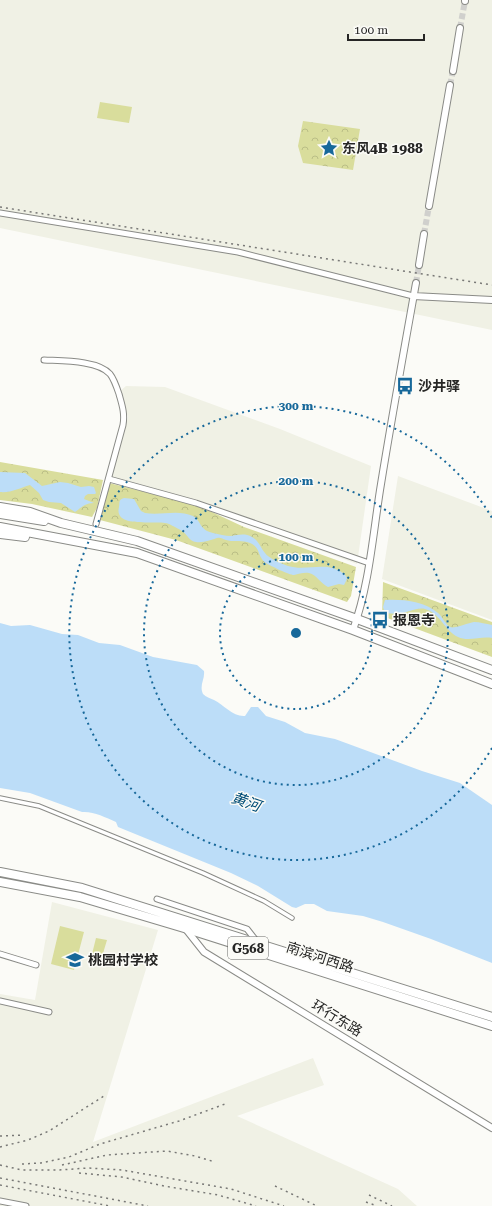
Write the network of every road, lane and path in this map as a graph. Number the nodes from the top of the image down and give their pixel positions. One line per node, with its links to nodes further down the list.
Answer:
1 (460, 28): 2 (street)
2 (453, 71)
3 (450, 85): 4 (street)
4 (429, 206)
5 (0, 213): 9 (street)
6 (424, 234): 7 (street)
7 (419, 265)
8 (416, 283): 9 (street)
9 (413, 296): 10 (street); 20 (street)
10 (492, 300)
11 (44, 360): 12 (street)
12 (109, 479): 16 (street); 20 (street)
13 (0, 507): 15 (main road)
14 (0, 514): 15 (main road)
15 (61, 523): 21 (main road)
16 (96, 524)
17 (0, 527): 19 (main road)
18 (0, 534): 19 (main road)
19 (93, 545): 22 (main road)
20 (369, 563): 21 (street)
21 (357, 619): 22 (street); 23 (main road)
22 (353, 630): 24 (main road)
23 (492, 670)
24 (492, 684)
25 (0, 798): 29 (street)
26 (0, 872): 30 (main road, 南滨河西路 / G568)
27 (0, 882): 31 (main road, 南滨河西路 / G568)
28 (157, 899): 32 (street)
29 (292, 918)
30 (182, 919): 31 (street, 环行东路); 32 (main road, 南滨河西路 / G568)
31 (184, 928): 38 (main road, 南滨河西路 / G568); 39 (street, 环行东路)
32 (258, 944): 37 (main road, 南滨河西路 / G568)
33 (0, 954): 34 (street)
34 (36, 965)
35 (0, 1002): 36 (street)
36 (49, 1012)
37 (492, 1017)
38 (492, 1026)
39 (492, 1128)
40 (0, 1201): 41 (street)
41 (26, 1206)

